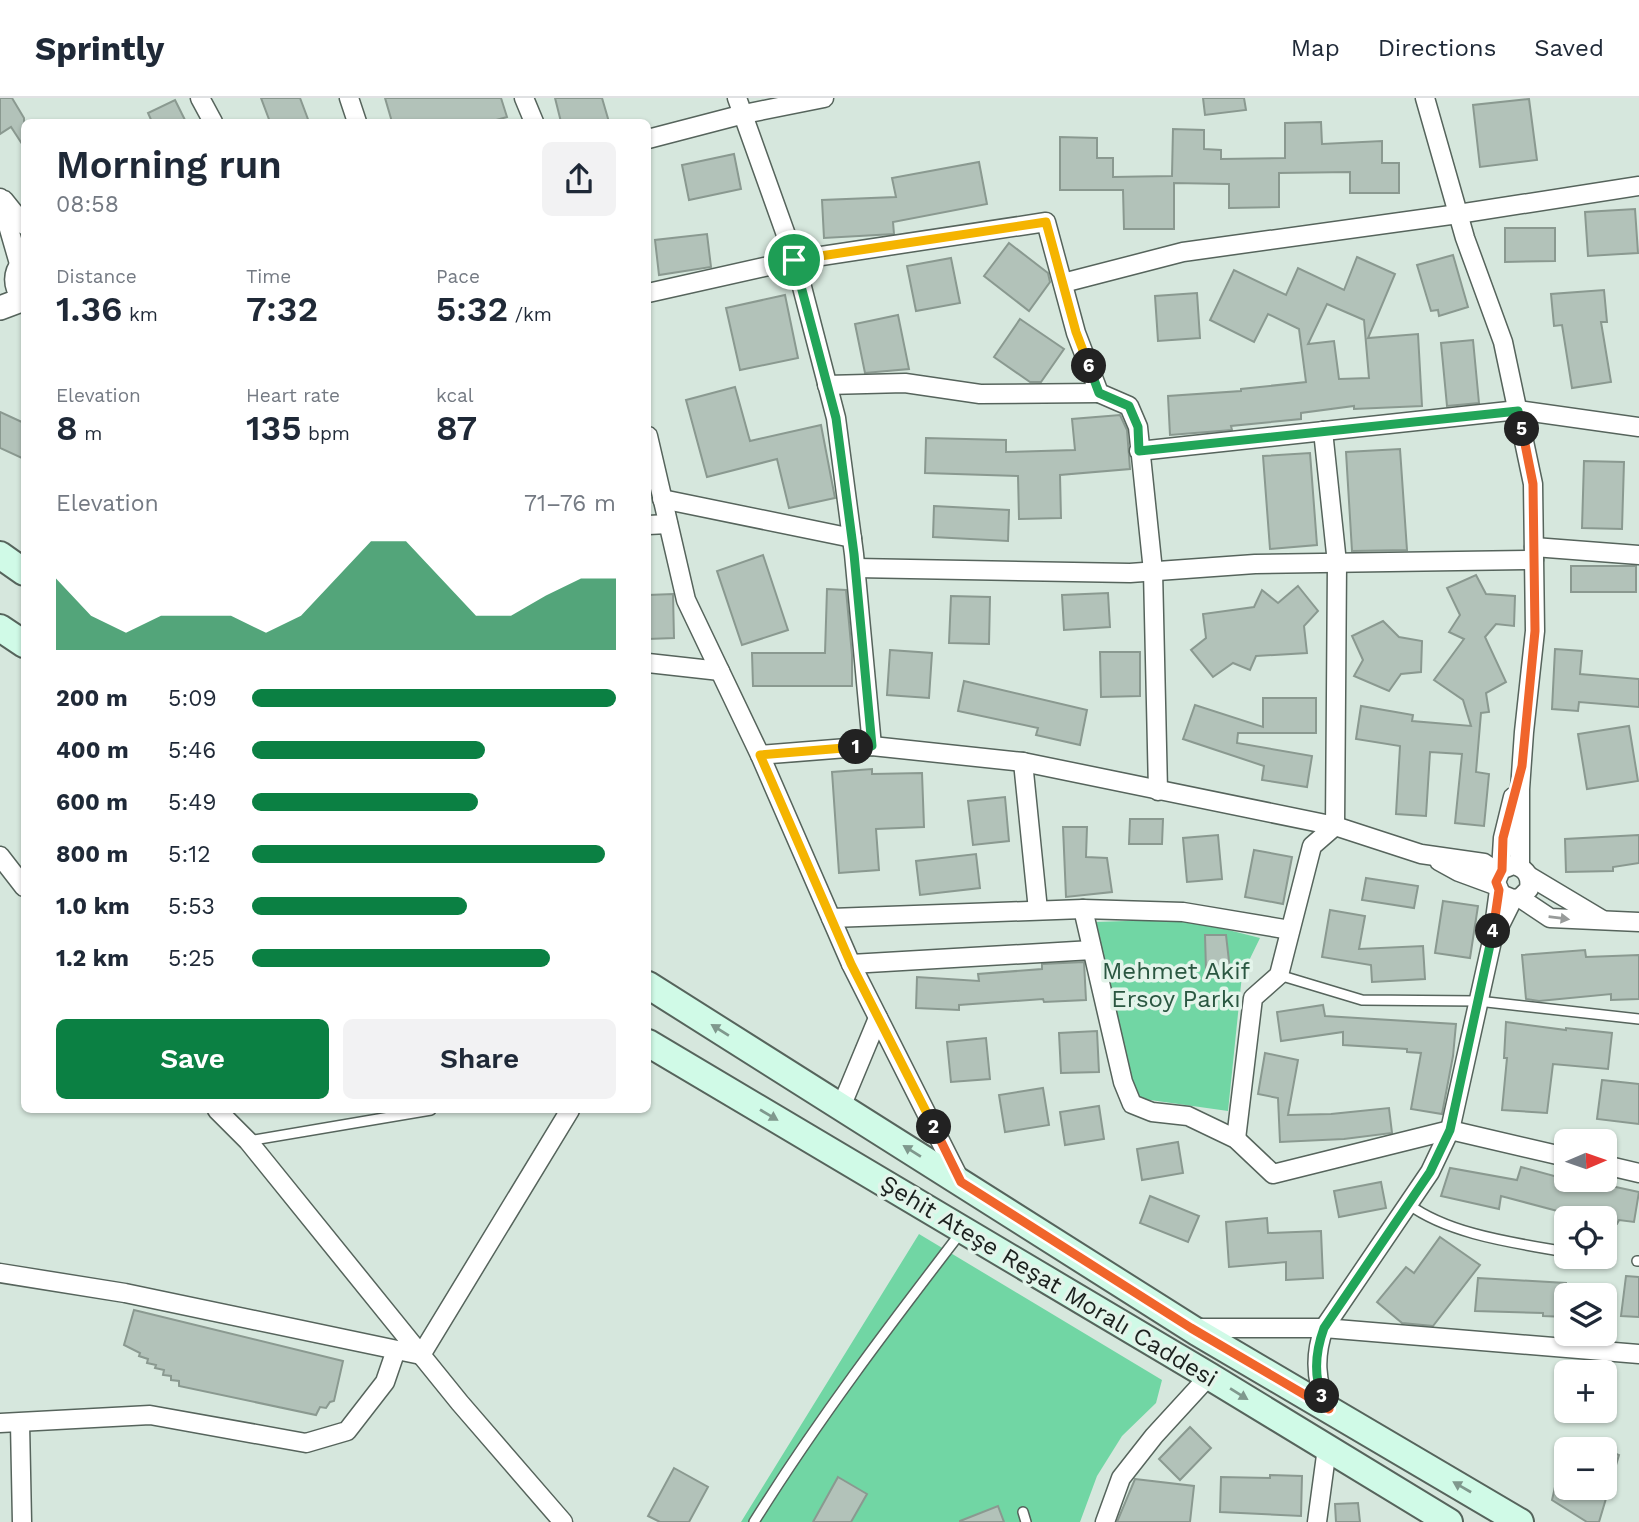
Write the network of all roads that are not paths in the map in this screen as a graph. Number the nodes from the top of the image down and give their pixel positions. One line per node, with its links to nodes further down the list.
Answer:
1 (200, 98): 7 (street)
2 (349, 98): 8 (street)
3 (524, 98): 9 (street)
4 (824, 98): 6 (street)
5 (1425, 98): 13 (street)
6 (741, 106): 10 (street); 15 (street)
7 (211, 119)
8 (356, 119)
9 (533, 119)
10 (651, 138)
11 (1639, 186): 13 (street)
12 (0, 197): 14 (street); 16 (street)
13 (1458, 214): 17 (street); 24 (street)
14 (21, 222)
15 (794, 260): 17 (street); 18 (street); 22 (street)
16 (15, 271): 19 (street)
17 (1063, 283): 23 (street)
18 (651, 291)
19 (21, 295)
20 (21, 300): 21 (street)
21 (0, 308)
22 (827, 385): 23 (street); 33 (street)
23 (1099, 393): 29 (street)
24 (1518, 411): 25 (street); 26 (street); 34 (street)
25 (1639, 427): 27 (street)
26 (1322, 431): 29 (street); 37 (street)
27 (1639, 435)
28 (651, 450): 30 (street)
29 (1139, 451): 40 (street)
30 (662, 499): 31 (street); 33 (street)
31 (668, 524): 32 (street); 44 (street)
32 (651, 526)
33 (852, 538): 38 (street)
34 (1534, 554): 36 (street); 37 (street); 48 (street)
35 (0, 555): 39 (main road)
36 (1639, 555)
37 (1337, 564): 40 (street); 50 (street)
38 (856, 568): 40 (street); 45 (street)
39 (21, 570)
40 (1153, 571): 49 (street)
41 (0, 628): 42 (main road)
42 (21, 642)
43 (651, 663): 44 (street)
44 (720, 671): 46 (street)
45 (872, 746): 46 (street); 47 (street)
46 (760, 755): 57 (street)
47 (1023, 762): 49 (street); 56 (street)
48 (1522, 766): 52 (street); 54 (street)
49 (1158, 791): 50 (street)
50 (1335, 826): 54 (street); 60 (street)
51 (0, 856): 53 (street)
52 (1524, 871): 54 (street); 54 (street); 58 (street)
53 (21, 883)
54 (1505, 886): 58 (street, one-way to 58); 65 (street)
55 (1083, 909): 56 (street); 60 (street); 61 (street)
56 (1038, 910): 57 (street)
57 (831, 918): 62 (street)
58 (1604, 921): 59 (street)
59 (1639, 922)
60 (1290, 930): 63 (street)
61 (1092, 950): 62 (street); 74 (street)
62 (851, 964): 66 (street)
63 (1279, 975): 65 (lane); 74 (street)
64 (651, 987): 69 (main road, one-way to 64)
65 (1478, 1000): 67 (lane); 73 (street)
66 (878, 1018): 69 (street); 79 (street)
67 (1639, 1019)
68 (651, 1045): 81 (main road, Şehit Ateşe Reşat Moralı Caddesi, one-way to 81)
69 (841, 1107): 79 (main road, one-way to 69)
70 (220, 1113): 75 (street)
71 (413, 1113): 75 (lane)
72 (568, 1113): 88 (street)
73 (1450, 1130): 74 (street); 76 (street); 80 (street)
74 (1236, 1139)
75 (248, 1141): 88 (street)
76 (1554, 1154)
77 (1617, 1168): 78 (street)
78 (1639, 1173)
79 (961, 1182): 84 (main road)
80 (1408, 1204): 82 (lane); 85 (street)
81 (963, 1230): 89 (main road, Şehit Ateşe Reşat Moralı Caddesi); 96 (lane)
82 (1554, 1250)
83 (0, 1273): 86 (street)
84 (1191, 1328): 85 (street); 90 (main road)
85 (1324, 1328): 87 (street); 90 (street)
86 (396, 1350): 88 (street); 92 (street)
87 (1639, 1354)
88 (421, 1355): 95 (street)
89 (1209, 1376): 93 (main road, Şehit Ateşe Reşat Moralı Caddesi, one-way to 93); 97 (street)
90 (1329, 1409): 100 (main road, one-way to 90)
91 (0, 1423): 92 (street)
92 (20, 1423): 94 (street)
93 (1327, 1448): 98 (street); 99 (main road, Şehit Ateşe Reşat Moralı Caddesi)
94 (22, 1522)
95 (563, 1522)
96 (754, 1522)
97 (1105, 1522)
98 (1317, 1522)
99 (1448, 1522)
100 (1520, 1522)

